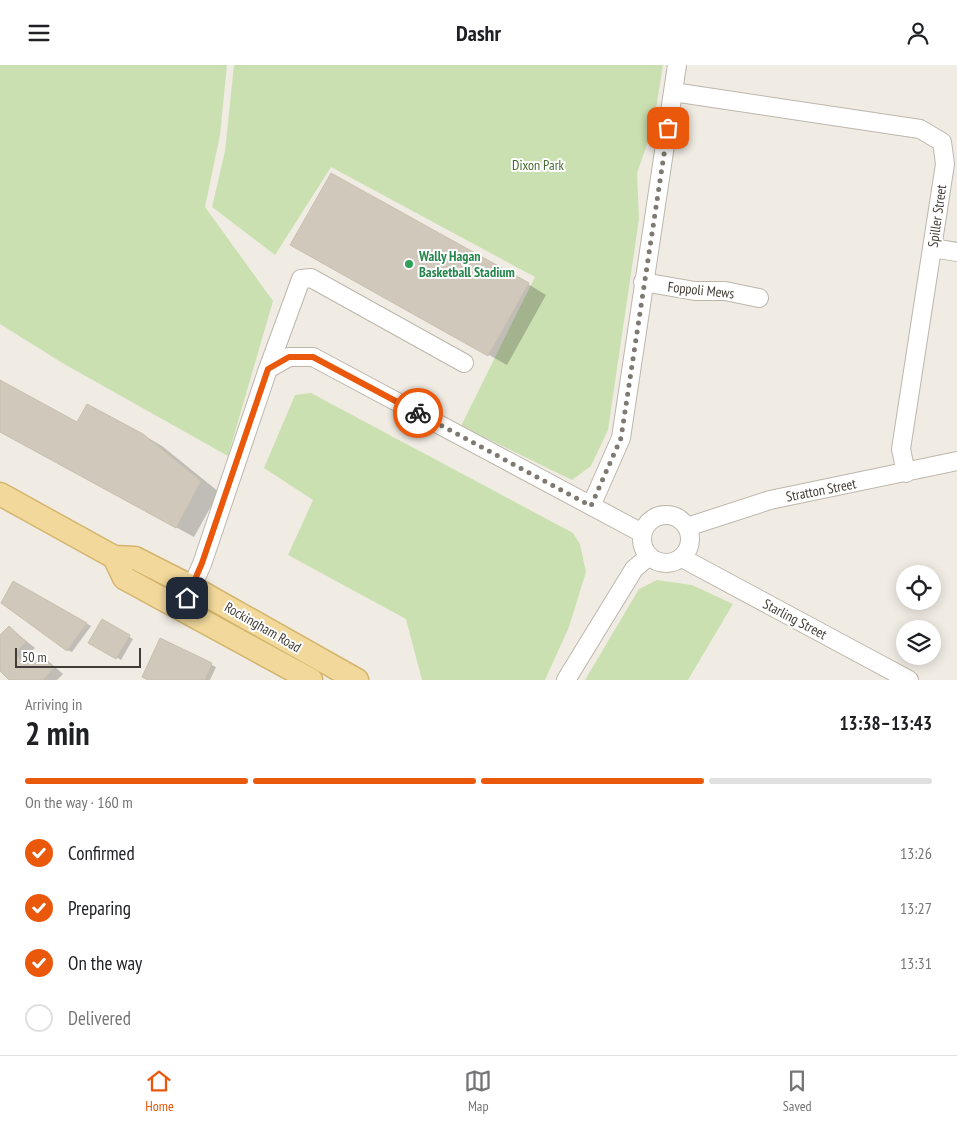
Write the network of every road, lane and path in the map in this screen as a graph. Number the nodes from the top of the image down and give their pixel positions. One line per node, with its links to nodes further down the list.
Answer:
1 (677, 65): 2 (street)
2 (673, 92): 3 (street, Spiller Street); 5 (street)
3 (932, 248): 4 (street); 10 (street, Spiller Street)
4 (957, 252)
5 (643, 282): 6 (street, Foppoli Mews); 12 (street)
6 (759, 298)
7 (464, 363): 8 (street)
8 (268, 369): 12 (street); 18 (street)
9 (957, 461): 10 (street, Stratton Street)
10 (906, 473): 13 (street, Stratton Street)
11 (0, 494): 15 (main road, Rockingham Road)
12 (591, 506): 14 (street)
13 (687, 527): 14 (street); 17 (street)
14 (642, 533): 16 (street)
15 (114, 557): 18 (main road, Rockingham Road); 19 (main road, Rockingham Road)
16 (648, 557): 17 (street); 22 (street)
17 (682, 558): 23 (street, Starling Street)
18 (192, 587): 19 (street); 21 (main road, Rockingham Road)
19 (182, 609): 20 (main road, Rockingham Road)
20 (311, 680)
21 (357, 680)
22 (566, 680)
23 (909, 680)

